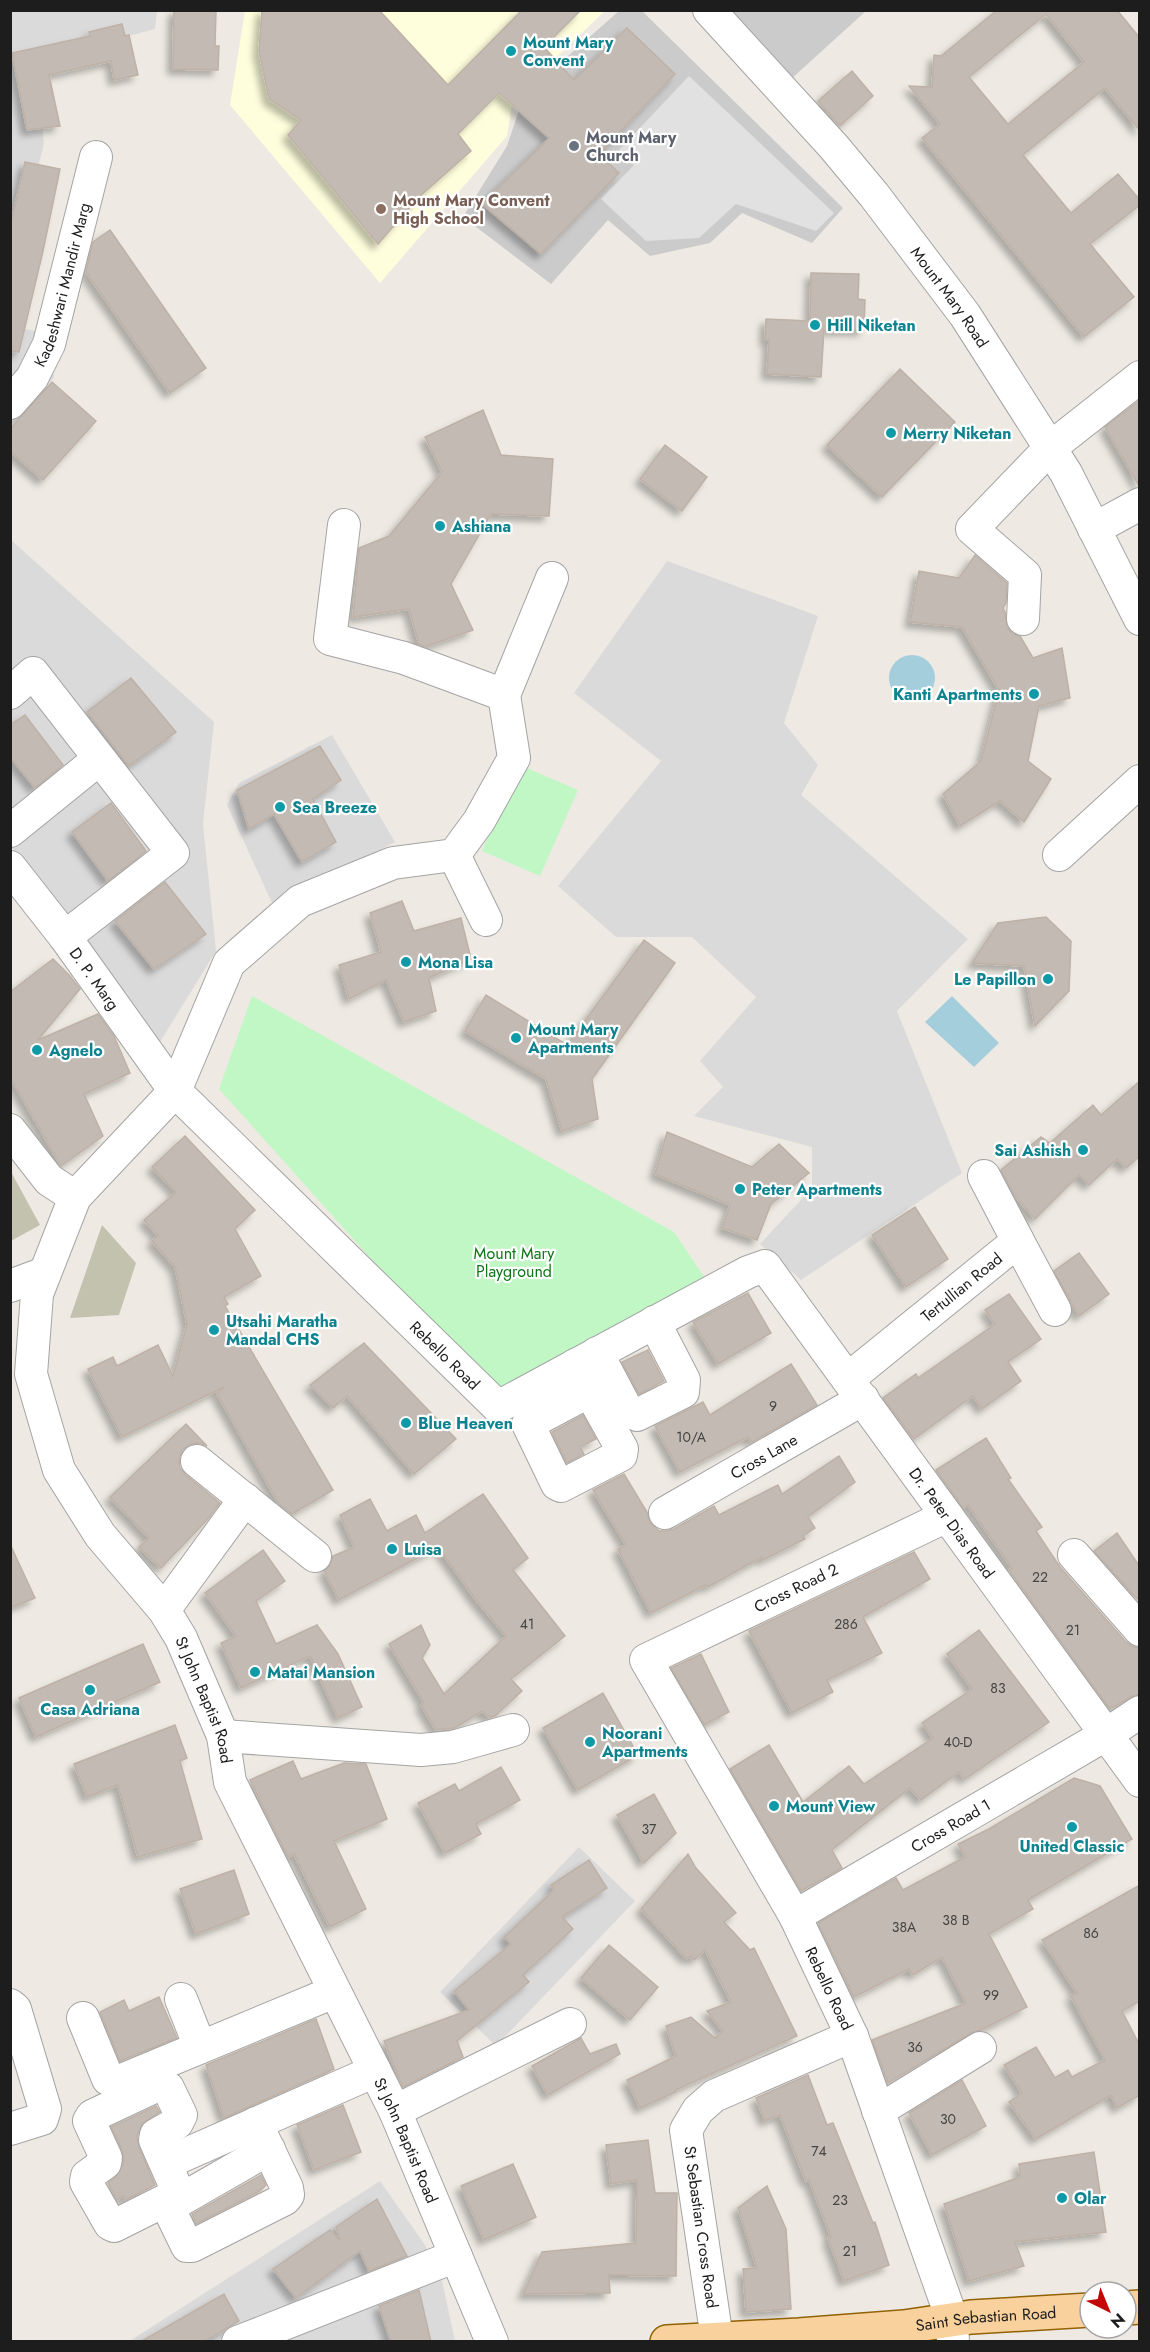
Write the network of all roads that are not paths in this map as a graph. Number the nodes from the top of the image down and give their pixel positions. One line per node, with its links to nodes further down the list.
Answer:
1 (710, 10): 5 (street, Mount Mary Road)
2 (96, 157): 4 (street, Kadeshwari Mandir Marg)
3 (1140, 377): 5 (street)
4 (10, 403)
5 (1050, 448): 8 (street, Mount Mary Road); 10 (street)
6 (1140, 504): 8 (street)
7 (344, 525): 13 (street)
8 (1094, 529): 11 (street, Mount Mary Road)
9 (552, 578): 13 (street)
10 (1023, 619)
11 (1140, 619)
12 (10, 693): 14 (street)
13 (504, 695): 17 (street)
14 (99, 759): 16 (street); 21 (street)
15 (1140, 781): 18 (street)
16 (10, 831)
17 (454, 855): 20 (street); 22 (street)
18 (1059, 855)
19 (10, 867): 21 (street, D. P. Marg)
20 (486, 920)
21 (65, 937): 22 (street, D. P. Marg)
22 (175, 1091): 25 (street, St John Baptist Road); 32 (street, Rebello Road)
23 (10, 1130): 25 (street)
24 (984, 1176): 26 (street, Tertullian Road)
25 (75, 1197): 28 (street, St John Baptist Road)
26 (1018, 1241): 30 (street); 33 (street, Tertullian Road)
27 (765, 1266): 31 (street, Rebello Road); 33 (street, Dr. Peter Dias Road)
28 (45, 1273): 29 (street); 40 (street, St John Baptist Road)
29 (10, 1286)
30 (1055, 1310)
31 (658, 1330): 32 (street, Rebello Road); 32 (street)
32 (592, 1369)
33 (856, 1389): 36 (street, Cross Lane); 37 (street, Dr. Peter Dias Road)
34 (197, 1461): 35 (street)
35 (245, 1499): 39 (street); 40 (street)
36 (665, 1513)
37 (947, 1516): 42 (street, Cross Road 2); 45 (street, Dr. Peter Dias Road)
38 (1074, 1555): 41 (street)
39 (315, 1556)
40 (164, 1610): 46 (street, St John Baptist Road)
41 (1140, 1630)
42 (646, 1660): 48 (street, Rebello Road)
43 (1140, 1712): 45 (street, Cross Road 1)
44 (513, 1730): 46 (street)
45 (1107, 1734): 47 (street, Dr. Peter Dias Road); 48 (street, Cross Road 1)
46 (223, 1736): 49 (street, St John Baptist Road)
47 (1140, 1781)
48 (795, 1916): 54 (street, Rebello Road)
49 (334, 1992): 55 (street); 57 (street, St John Baptist Road)
50 (181, 1999): 55 (street)
51 (10, 2005): 60 (street)
52 (83, 2018): 55 (street)
53 (570, 2024): 58 (street)
54 (852, 2036): 59 (street, Rebello Road); 67 (street, St Sebastian Cross Road)
55 (200, 2047)
56 (980, 2048): 59 (street)
57 (375, 2071): 58 (street, St John Baptist Road); 61 (street)
58 (395, 2111): 62 (street, St John Baptist Road)
59 (878, 2111): 64 (street, Rebello Road)
60 (10, 2129)
61 (166, 2163): 61 (street)
62 (456, 2256): 68 (street); 69 (street, St John Baptist Road)
63 (1078, 2312): 64 (main road, Saint Sebastian Road)
64 (952, 2330): 65 (main road, Saint Sebastian Road)
65 (869, 2336): 66 (main road, Saint Sebastian Road)
66 (815, 2338): 67 (main road, Saint Sebastian Road)
67 (692, 2341)
68 (238, 2342)
69 (492, 2342)

